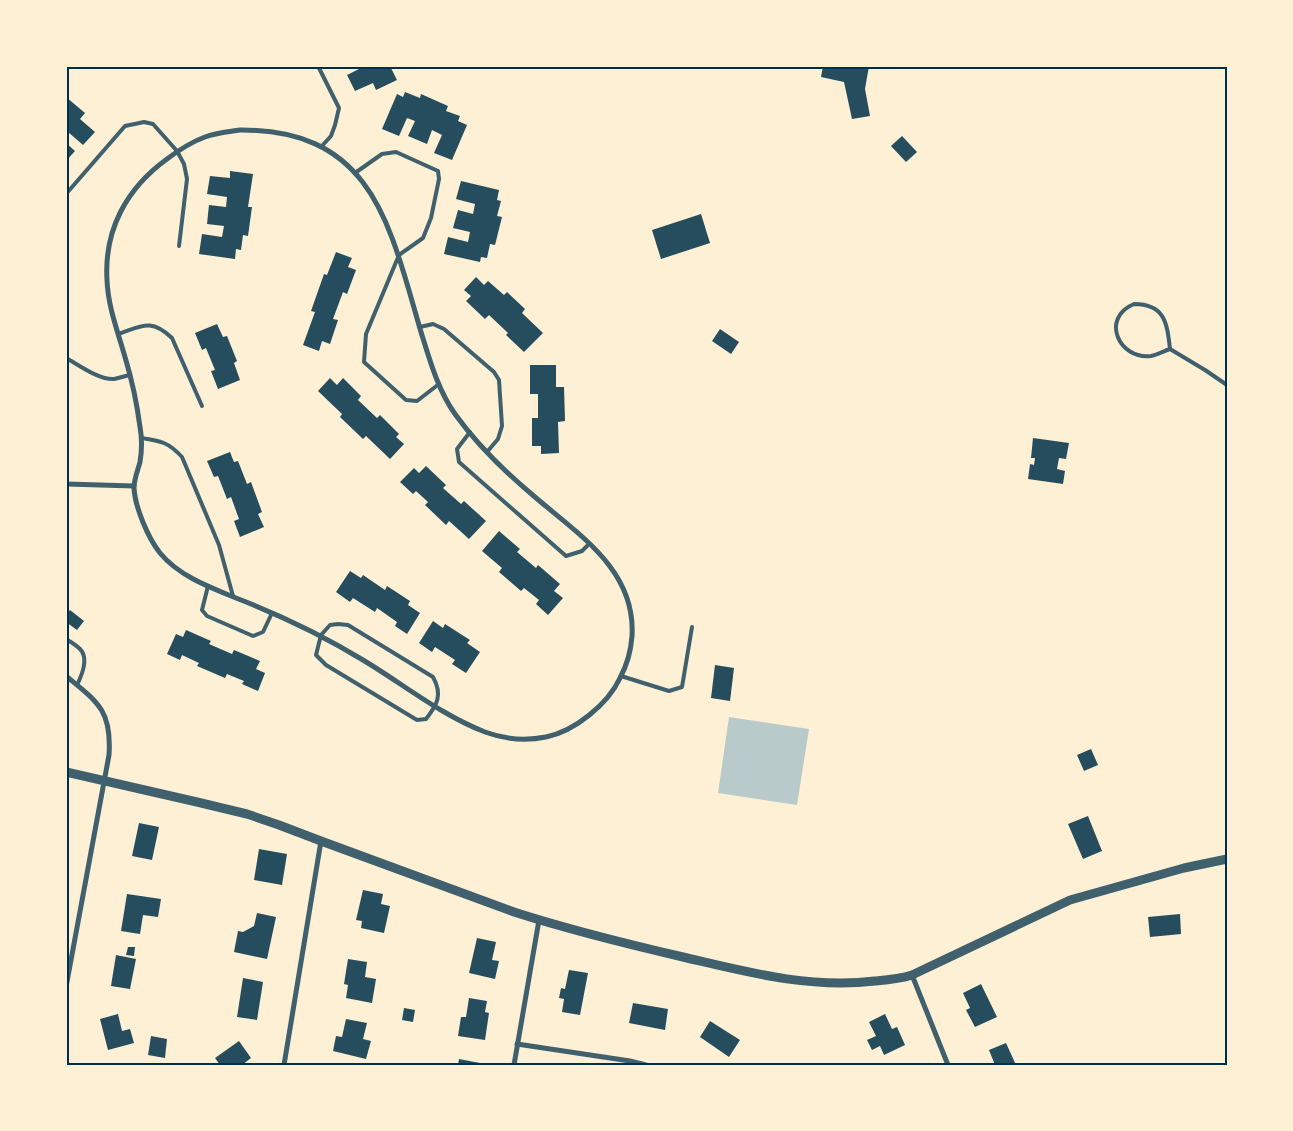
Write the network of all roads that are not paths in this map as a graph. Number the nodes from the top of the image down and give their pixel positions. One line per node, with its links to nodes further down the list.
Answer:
1 (318, 66): 2 (lane)
2 (321, 147): 3 (street); 4 (street)
3 (177, 151): 5 (lane); 6 (lane); 9 (street)
4 (355, 173): 7 (street); 7 (lane)
5 (66, 194)
6 (179, 246)
7 (399, 255): 8 (street); 13 (lane)
8 (420, 327): 13 (street); 18 (lane)
9 (118, 334): 12 (street); 15 (lane)
10 (1170, 349): 10 (lane); 14 (lane)
11 (66, 358): 12 (lane)
12 (130, 375): 17 (street)
13 (439, 384): 16 (street)
14 (1227, 386)
15 (202, 406)
16 (470, 432): 18 (street); 21 (lane)
17 (141, 438): 20 (street); 23 (lane)
18 (487, 452): 21 (street)
19 (66, 484): 20 (street)
20 (134, 486): 22 (street)
21 (590, 544): 29 (street)
22 (208, 586): 23 (street); 24 (lane)
23 (232, 596): 24 (street)
24 (272, 613): 26 (street)
25 (692, 627): 29 (lane)
26 (321, 635): 31 (street); 31 (lane); 31 (lane)
27 (66, 638): 30 (lane)
28 (66, 676): 30 (street)
29 (621, 676): 31 (street)
30 (77, 685): 33 (street)
31 (436, 706)
32 (66, 772): 33 (street)
33 (104, 781): 34 (street); 38 (street)
34 (321, 841): 36 (street); 40 (street)
35 (1227, 858): 37 (street)
36 (539, 920): 37 (street); 39 (street)
37 (912, 975): 43 (street)
38 (66, 987)
39 (517, 1044): 41 (street); 42 (street)
40 (284, 1065)
41 (514, 1065)
42 (646, 1065)
43 (948, 1065)

